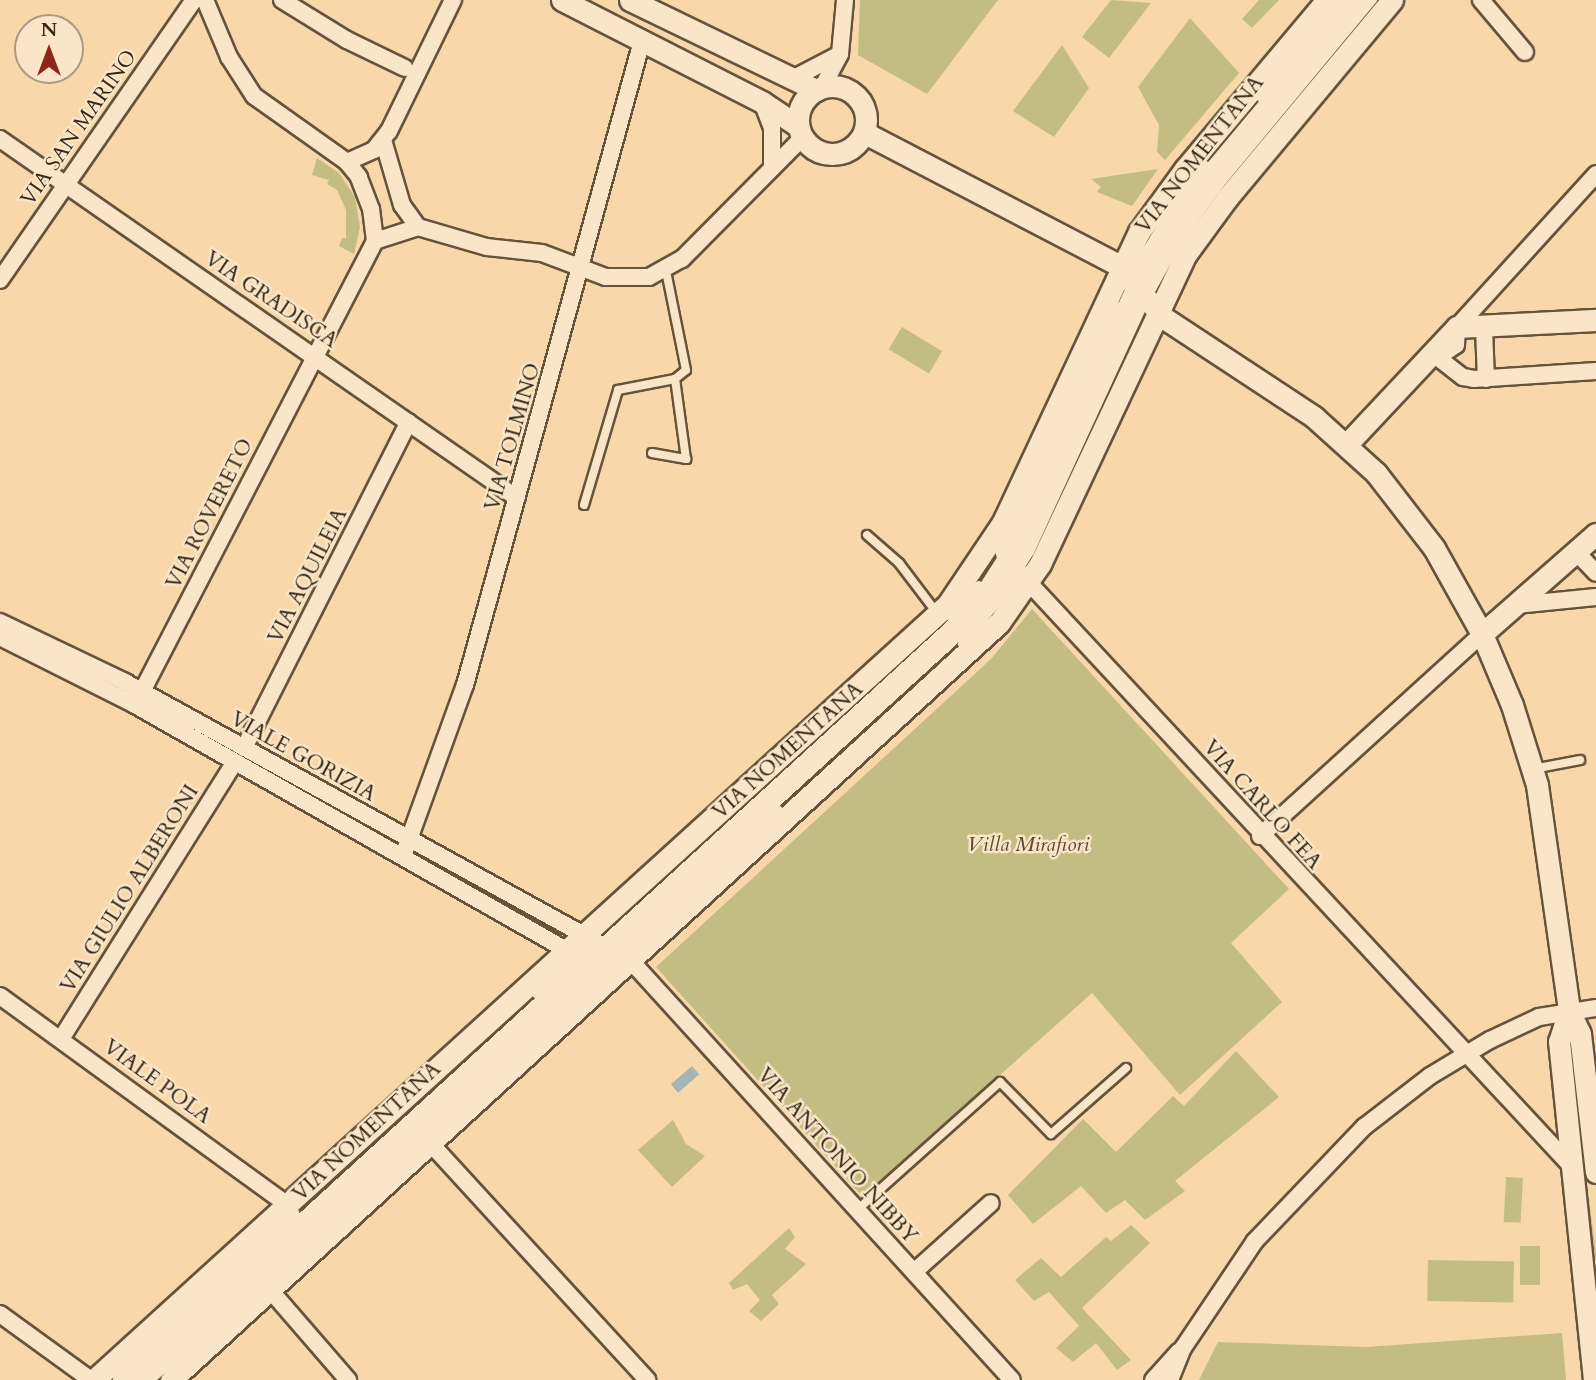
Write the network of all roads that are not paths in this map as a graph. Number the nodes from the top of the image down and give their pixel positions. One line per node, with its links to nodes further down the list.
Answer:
1 (194, 0): 29 (street, VIA SAN MARINO)
2 (205, 0): 26 (street)
3 (282, 0): 18 (street)
4 (453, 0): 25 (street)
5 (562, 0): 15 (street)
6 (629, 0): 14 (street)
7 (845, 0): 17 (street)
8 (1327, 0): 35 (street, VIA NOMENTANA)
9 (1341, 0): 35 (lane, VIA NOMENTANA)
10 (1358, 0): 35 (main road, VIA NOMENTANA)
11 (1373, 0): 35 (lane, VIA NOMENTANA)
12 (1392, 0): 35 (street, VIA NOMENTANA)
13 (1481, 0): 16 (street)
14 (652, 5): 19 (street)
15 (642, 41): 21 (street); 32 (street, VIA TOLMINO)
16 (1525, 52)
17 (841, 54): 19 (street); 20 (street)
18 (405, 68)
19 (792, 79): 20 (street)
20 (819, 89): 22 (street); 23 (street)
21 (762, 102): 22 (street); 27 (street)
22 (800, 132): 23 (street); 27 (street)
23 (864, 133): 35 (street)
24 (0, 139): 29 (street, VIA GRADISCA)
25 (383, 140): 26 (street); 30 (street)
26 (347, 162): 31 (street)
27 (772, 168): 33 (street)
28 (1596, 174): 37 (street)
29 (65, 185): 34 (street, VIA SAN MARINO); 40 (street, VIA GRADISCA)
30 (418, 227): 31 (street); 32 (street)
31 (375, 241): 40 (street, VIA ROVERETO)
32 (582, 270): 33 (street); 47 (street, VIA TOLMINO)
33 (666, 271): 42 (lane)
34 (0, 280)
35 (1137, 290): 45 (street); 52 (main road, VIA NOMENTANA); 52 (street, VIA NOMENTANA)
36 (1596, 320): 38 (street)
37 (1457, 327): 38 (street); 39 (street)
38 (1483, 328): 43 (street)
39 (1432, 353): 43 (street); 45 (street)
40 (316, 357): 44 (street, VIA GRADISCA); 60 (street, VIA ROVERETO)
41 (1596, 371): 43 (street)
42 (676, 379): 46 (lane); 48 (lane)
43 (1486, 379)
44 (409, 422): 47 (street, VIA GRADISCA); 61 (street, VIA AQUILEIA)
45 (1347, 444): 58 (street)
46 (652, 453)
47 (517, 498): 67 (street, VIA TOLMINO)
48 (584, 505)
49 (1596, 534): 51 (street)
50 (867, 535): 56 (lane)
51 (1576, 552): 53 (street); 55 (street)
52 (1012, 560): 56 (street, VIA NOMENTANA); 66 (street, VIA CARLO FEA); 69 (main road, VIA NOMENTANA)
53 (1596, 573)
54 (1596, 597): 55 (street)
55 (1516, 605): 58 (street)
56 (938, 614): 69 (street, VIA NOMENTANA)
57 (0, 622): 60 (street, VIALE GORIZIA)
58 (1482, 634): 63 (street); 66 (street)
59 (0, 638): 60 (street, VIALE GORIZIA)
60 (139, 698): 61 (street, VIALE GORIZIA)
61 (239, 755): 64 (street, VIALE GORIZIA); 65 (street, VIALE GORIZIA); 73 (street, VIA GIULIO ALBERONI)
62 (1580, 760): 63 (lane)
63 (1533, 769): 72 (street)
64 (323, 793): 65 (street); 67 (street, VIALE GORIZIA)
65 (314, 807): 68 (street, VIALE GORIZIA)
66 (1260, 835): 74 (street, VIA CARLO FEA)
67 (409, 839): 68 (street, VIA TOLMINO); 69 (street, VIALE GORIZIA)
68 (403, 856): 69 (street, VIALE GORIZIA)
69 (599, 952): 76 (street, VIA NOMENTANA); 80 (street, VIA ANTONIO NIBBY); 81 (main road, VIA NOMENTANA)
70 (0, 996): 73 (street, VIALE POLA)
71 (1596, 1008): 72 (street)
72 (1569, 1011): 74 (street); 77 (street); 78 (street)
73 (61, 1039): 81 (street, VIALE POLA)
74 (1465, 1054): 77 (street, VIA CARLO FEA); 86 (street)
75 (1126, 1068): 80 (lane)
76 (432, 1145): 81 (street, VIA NOMENTANA); 92 (street)
77 (1574, 1169): 83 (street)
78 (1596, 1172)
79 (991, 1203): 82 (street)
80 (857, 1210): 82 (street, VIA ANTONIO NIBBY)
81 (297, 1231): 84 (street, VIA NOMENTANA); 87 (main road, VIA NOMENTANA); 89 (lane, VIA NOMENTANA)
82 (914, 1272): 93 (street, VIA ANTONIO NIBBY)
83 (1591, 1287): 96 (street)
84 (271, 1291): 90 (street, VIA NOMENTANA); 91 (street)
85 (0, 1314): 88 (street)
86 (1183, 1348): 94 (street); 95 (street)
87 (122, 1374): 88 (street, VIA NOMENTANA)
88 (93, 1380)
89 (151, 1380)
90 (171, 1380)
91 (348, 1380)
92 (647, 1380)
93 (1012, 1380)
94 (1153, 1380)
95 (1170, 1380)
96 (1594, 1380)

